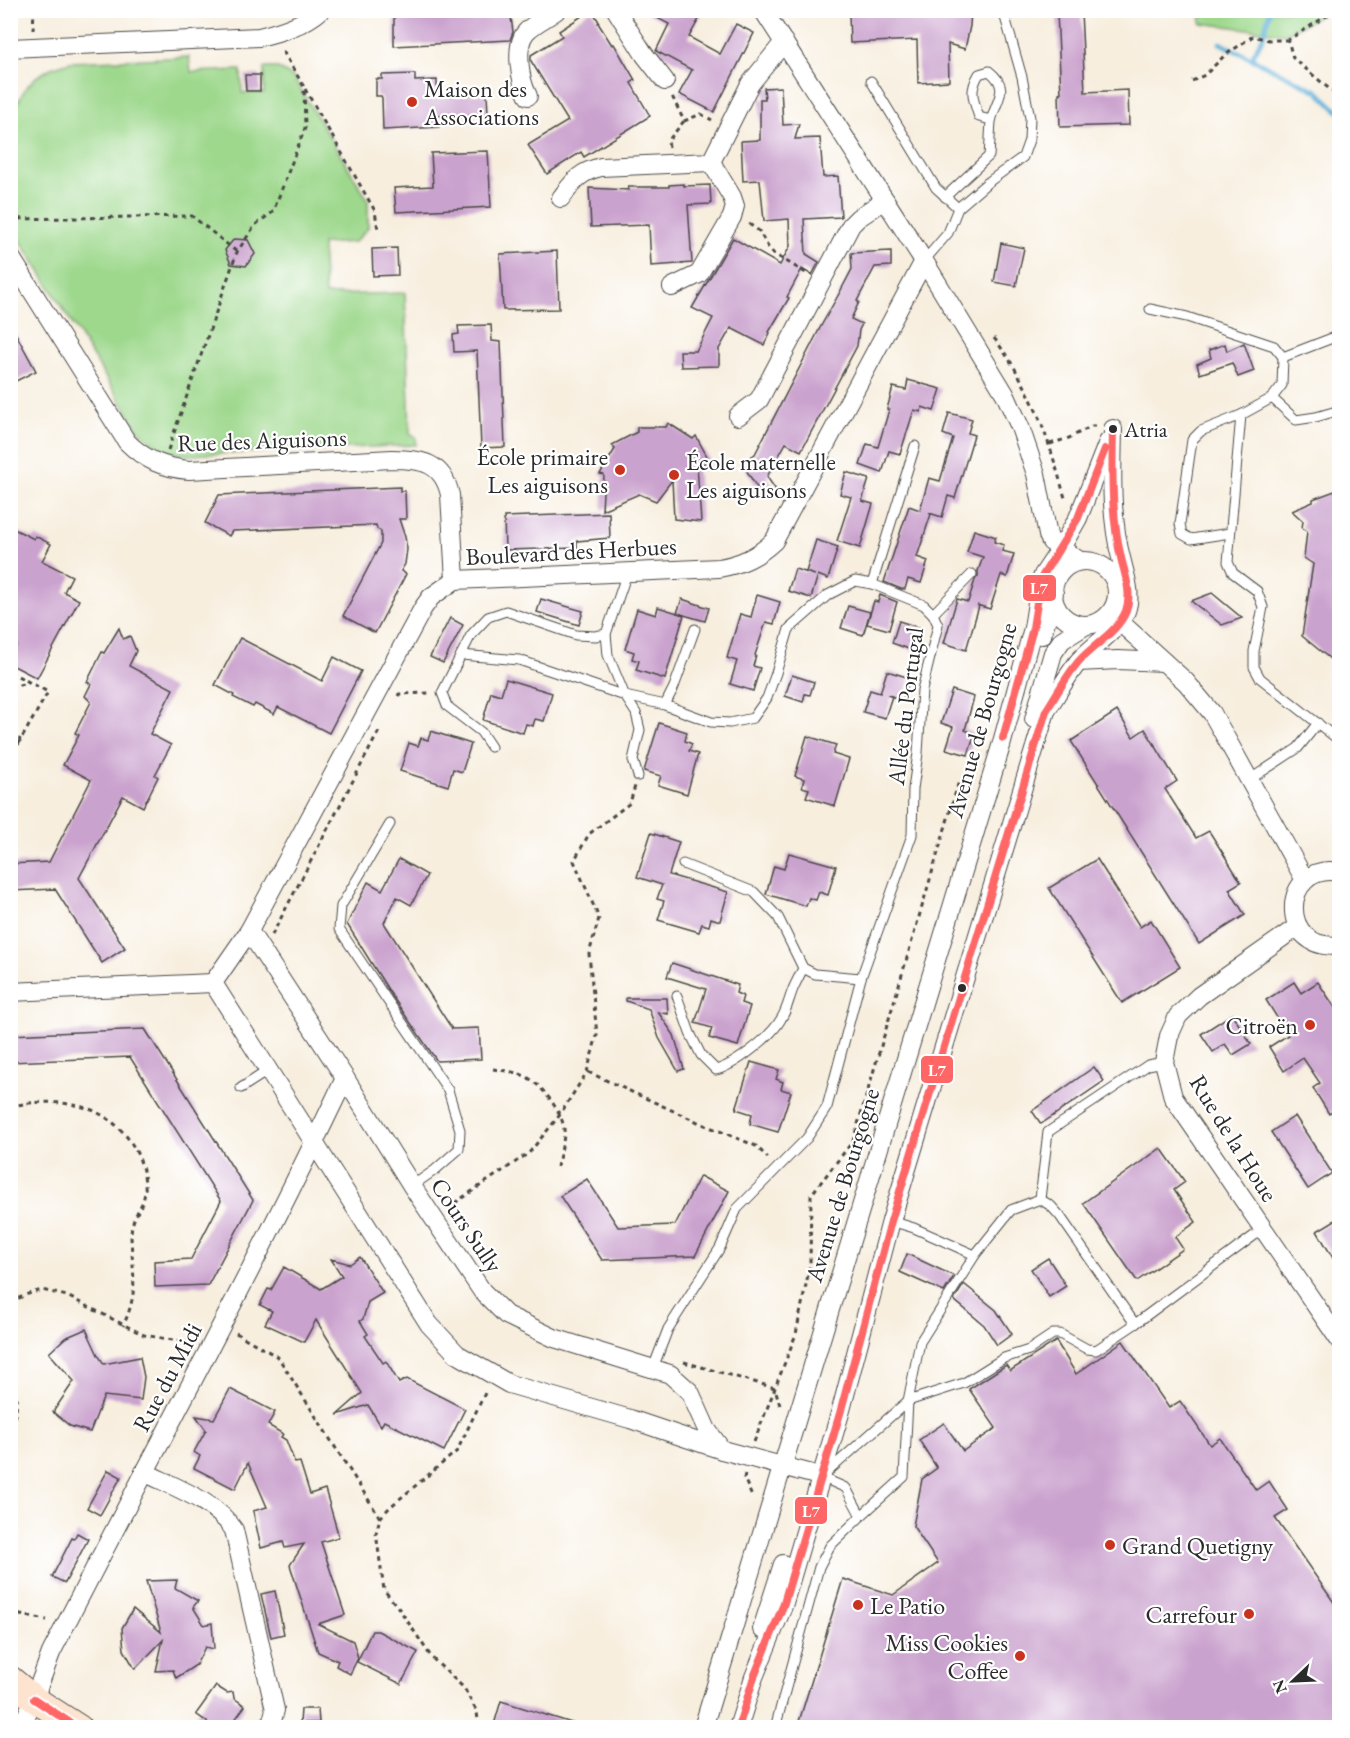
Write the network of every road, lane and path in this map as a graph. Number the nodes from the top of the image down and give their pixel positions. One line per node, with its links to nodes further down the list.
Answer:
1 (321, 10): 7 (street)
2 (557, 10): 15 (street)
3 (616, 10): 11 (street)
4 (763, 10): 9 (street)
5 (1003, 10): 25 (lane)
6 (1336, 10): 8 (path)
7 (272, 34): 10 (street); 14 (path)
8 (1288, 40): 13 (path); 16 (path)
9 (784, 42): 19 (street); 24 (street)
10 (10, 48)
11 (665, 81): 18 (path)
12 (871, 81): 22 (lane)
13 (1192, 81)
14 (304, 87): 28 (path); 29 (path)
15 (528, 96)
16 (1340, 98)
17 (992, 120): 17 (lane); 22 (lane)
18 (684, 121): 19 (path); 21 (path)
19 (728, 128): 20 (street)
20 (711, 162): 21 (street); 26 (street)
21 (673, 164): 23 (street)
22 (945, 197): 25 (lane)
23 (561, 198)
24 (885, 200): 31 (street); 32 (street)
25 (958, 208): 31 (lane)
26 (733, 212): 32 (path); 33 (street)
27 (10, 219): 29 (path)
28 (378, 231)
29 (237, 252): 44 (path)
30 (10, 256): 44 (street, Rue des Aiguisons)
31 (924, 261): 46 (street); 48 (street, Boulevard des Herbues)
32 (822, 282): 40 (street)
33 (672, 287)
34 (1149, 309): 36 (lane)
35 (1340, 335): 36 (lane)
36 (1283, 357): 37 (lane)
37 (1272, 398): 38 (lane); 39 (lane)
38 (1340, 410)
39 (1241, 415): 45 (lane); 45 (lane)
40 (738, 416)
41 (1113, 429): 42 (path); 46 (street, Avenue de Bourgogne); 54 (street, Avenue de Bourgogne)
42 (1050, 444)
43 (915, 446): 51 (lane)
44 (162, 465): 50 (street, Rue des Aiguisons)
45 (1230, 533): 66 (lane)
46 (1055, 550): 47 (street); 52 (street); 117 (street, Avenue de Bourgogne)
47 (1080, 561): 52 (street); 54 (street)
48 (627, 573): 50 (street, Boulevard des Herbues); 57 (lane)
49 (972, 574): 53 (lane)
50 (455, 580): 80 (street, Boulevard des Herbues)
51 (872, 584): 53 (lane, Allée du Portugal); 65 (lane, Allée du Portugal)
52 (1054, 588): 55 (street); 117 (street, Avenue de Bourgogne)
53 (933, 614): 83 (lane, Allée du Portugal)
54 (1115, 617): 55 (street); 59 (street, Avenue de Bourgogne); 60 (street)
55 (1086, 625): 119 (street, Avenue de Bourgogne)
56 (695, 629): 65 (lane)
57 (606, 633): 58 (lane); 64 (lane)
58 (461, 655): 64 (lane, Allée du Portugal); 70 (lane)
59 (1078, 662): 60 (street); 101 (street, Avenue de Bourgogne)
60 (1164, 662): 74 (street)
61 (10, 672): 62 (path)
62 (29, 682): 63 (path); 68 (path)
63 (10, 688)
64 (625, 696): 65 (lane, Allée du Portugal); 72 (lane)
65 (665, 705)
66 (1318, 723): 69 (lane); 74 (lane)
67 (10, 735): 68 (path)
68 (21, 740): 71 (path)
69 (1340, 741)
70 (491, 747)
71 (10, 759)
72 (638, 776): 90 (path)
73 (976, 776): 116 (path)
74 (1249, 780): 78 (street)
75 (390, 824): 98 (lane)
76 (683, 864): 82 (lane)
77 (1340, 872): 78 (street)
78 (1305, 880): 79 (street)
79 (1297, 927): 81 (street); 87 (street, Rue de la Houe)
80 (249, 931): 84 (street, Boulevard des Herbues); 91 (street, Cours Sully)
81 (1340, 945)
82 (804, 968): 83 (lane); 86 (lane)
83 (861, 978): 97 (lane, Allée du Portugal)
84 (213, 983): 85 (street); 89 (street)
85 (10, 992)
86 (677, 996)
87 (1164, 1062): 99 (lane); 102 (street, Rue de la Houe)
88 (493, 1069): 94 (path)
89 (269, 1070): 92 (lane); 95 (street)
90 (588, 1072): 94 (path); 97 (path)
91 (345, 1078): 95 (street, Rue du Midi); 98 (street, Cours Sully)
92 (241, 1089)
93 (10, 1107): 107 (path)
94 (559, 1116): 96 (path); 100 (path)
95 (315, 1143): 106 (street, Rue du Midi); 111 (street)
96 (557, 1167)
97 (778, 1167): 110 (lane, Allée du Portugal)
98 (412, 1186): 100 (street, Cours Sully)
99 (1040, 1199): 103 (lane); 105 (lane)
100 (433, 1218): 110 (street, Cours Sully)
101 (891, 1221): 103 (lane); 119 (street, Avenue de Bourgogne)
102 (1263, 1229): 105 (lane); 109 (street, Rue de la Houe)
103 (975, 1255): 113 (lane)
104 (10, 1302): 107 (path)
105 (1135, 1324): 113 (lane)
106 (222, 1325): 118 (street, Rue du Midi); 121 (path)
107 (123, 1326): 108 (path)
108 (201, 1332)
109 (1340, 1341)
110 (653, 1368): 115 (street, Cours Sully)
111 (494, 1376): 115 (street); 121 (path)
112 (10, 1379): 114 (path)
113 (908, 1401): 119 (lane); 120 (lane)
114 (10, 1429)
115 (722, 1450): 116 (street)
116 (748, 1456): 117 (street)
117 (787, 1467): 119 (street); 130 (street, Avenue de Bourgogne); 131 (street, Avenue de Bourgogne)
118 (144, 1472): 123 (street, Rue du Midi); 128 (street)
119 (817, 1476): 120 (lane); 132 (street, Avenue de Bourgogne); 133 (street, Avenue de Bourgogne)
120 (861, 1516): 134 (lane)
121 (380, 1518): 129 (path)
122 (10, 1613): 123 (path)
123 (65, 1624): 125 (street, Rue du Midi)
124 (10, 1679): 125 (main road)
125 (34, 1699): 126 (street, Rue du Midi); 127 (main road)
126 (21, 1728)
127 (79, 1728)
128 (270, 1728)
129 (479, 1728)
130 (703, 1728)
131 (713, 1728)
132 (728, 1728)
133 (738, 1728)
134 (775, 1728)

